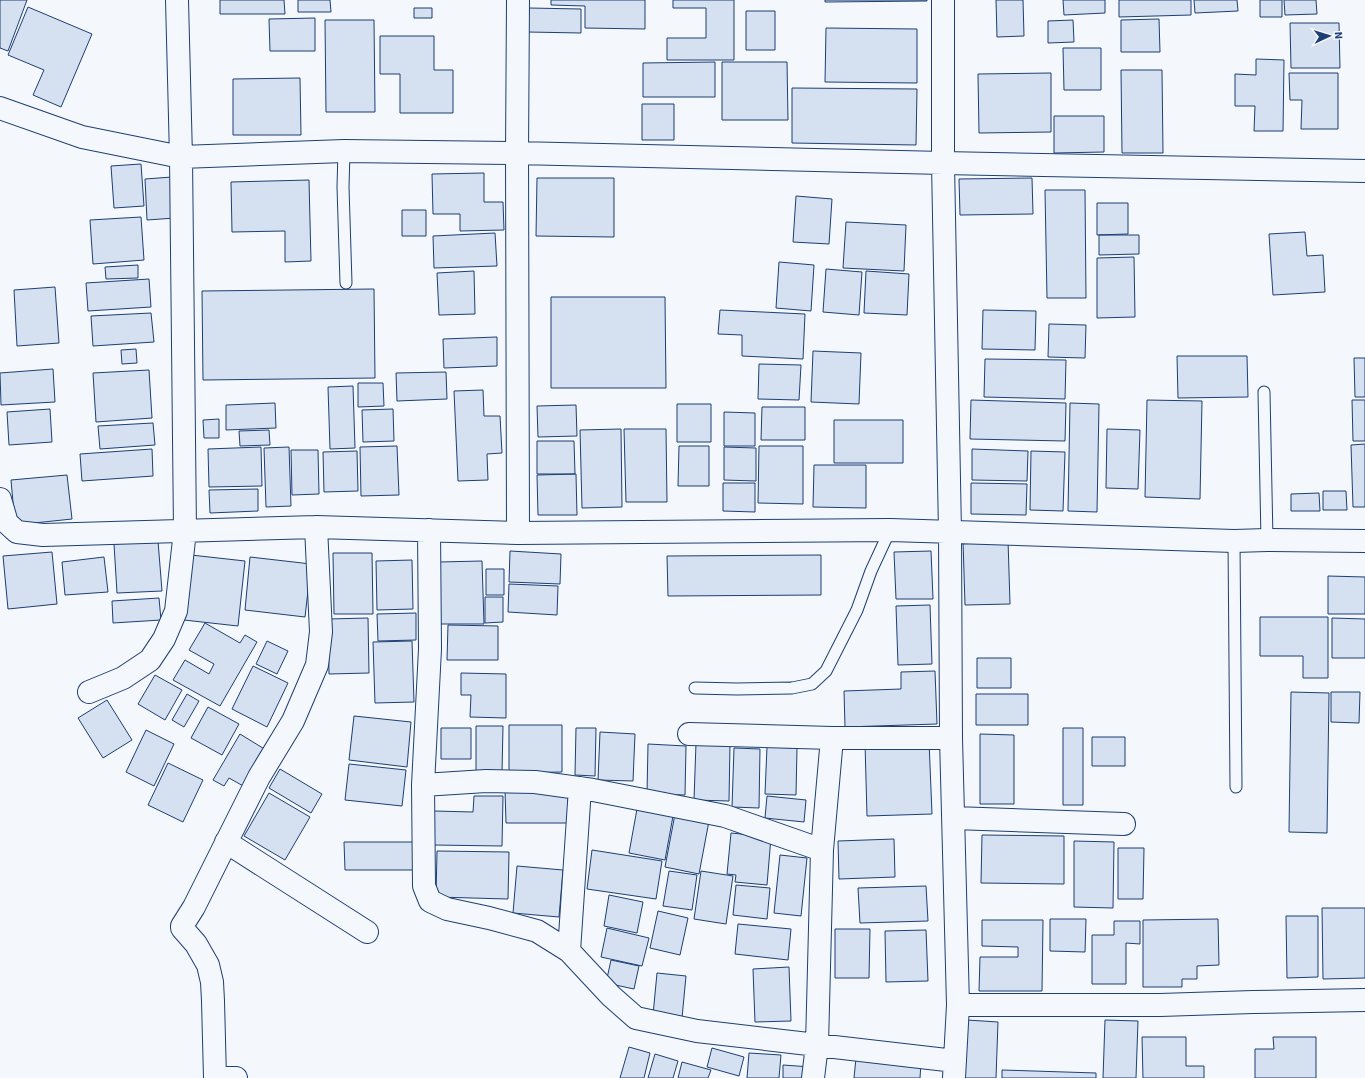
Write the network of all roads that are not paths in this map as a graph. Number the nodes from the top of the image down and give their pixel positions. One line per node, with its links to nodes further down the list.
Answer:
1 (177, 0): 7 (street)
2 (518, 0): 6 (street)
3 (943, 0): 8 (street)
4 (0, 108): 7 (street)
5 (344, 151): 6 (street); 7 (street); 10 (lane)
6 (517, 153): 8 (street); 17 (street)
7 (182, 158): 16 (street)
8 (943, 163): 9 (street); 18 (street)
9 (1365, 170)
10 (346, 283)
11 (1264, 392): 19 (lane)
12 (0, 499): 16 (street)
13 (316, 527): 14 (street); 16 (street); 32 (street)
14 (429, 530): 17 (street); 27 (street)
15 (890, 530): 17 (street); 18 (street); 22 (lane)
16 (185, 531): 23 (street)
17 (518, 532)
18 (950, 532): 20 (street); 26 (street)
19 (1267, 540): 20 (street); 21 (street)
20 (1234, 541): 28 (lane)
21 (1365, 541)
22 (695, 688)
23 (89, 692)
24 (689, 734): 25 (street)
25 (832, 738): 26 (street); 33 (street)
26 (951, 738): 30 (street)
27 (423, 785): 29 (street); 35 (street)
28 (1236, 787)
29 (580, 788): 33 (street); 35 (street)
30 (954, 818): 31 (street); 37 (street)
31 (1124, 824)
32 (226, 842): 34 (street); 40 (street)
33 (822, 850): 38 (street)
34 (367, 932)
35 (569, 951): 38 (street)
36 (1365, 1000): 37 (street)
37 (958, 1005): 39 (street)
38 (817, 1045): 39 (street); 42 (street)
39 (954, 1070)
40 (215, 1078): 41 (street)
41 (236, 1078)
42 (813, 1078)

